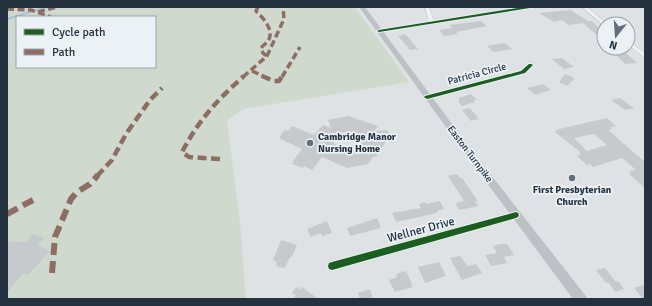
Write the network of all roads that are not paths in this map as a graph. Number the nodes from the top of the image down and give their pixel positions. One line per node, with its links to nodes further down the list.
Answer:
1 (362, 7): 7 (main road, Easton Turnpike)
2 (427, 7): 6 (street)
3 (530, 7): 6 (street)
4 (584, 7): 5 (street)
5 (596, 17)
6 (432, 22): 7 (street)
7 (379, 31): 11 (main road, Easton Turnpike)
8 (636, 49): 9 (street)
9 (645, 56)
10 (531, 65): 11 (street, Patricia Circle)
11 (427, 97): 12 (main road, Easton Turnpike)
12 (516, 215): 13 (street, Wellner Drive); 14 (main road, Easton Turnpike)
13 (332, 266)
14 (581, 299)

